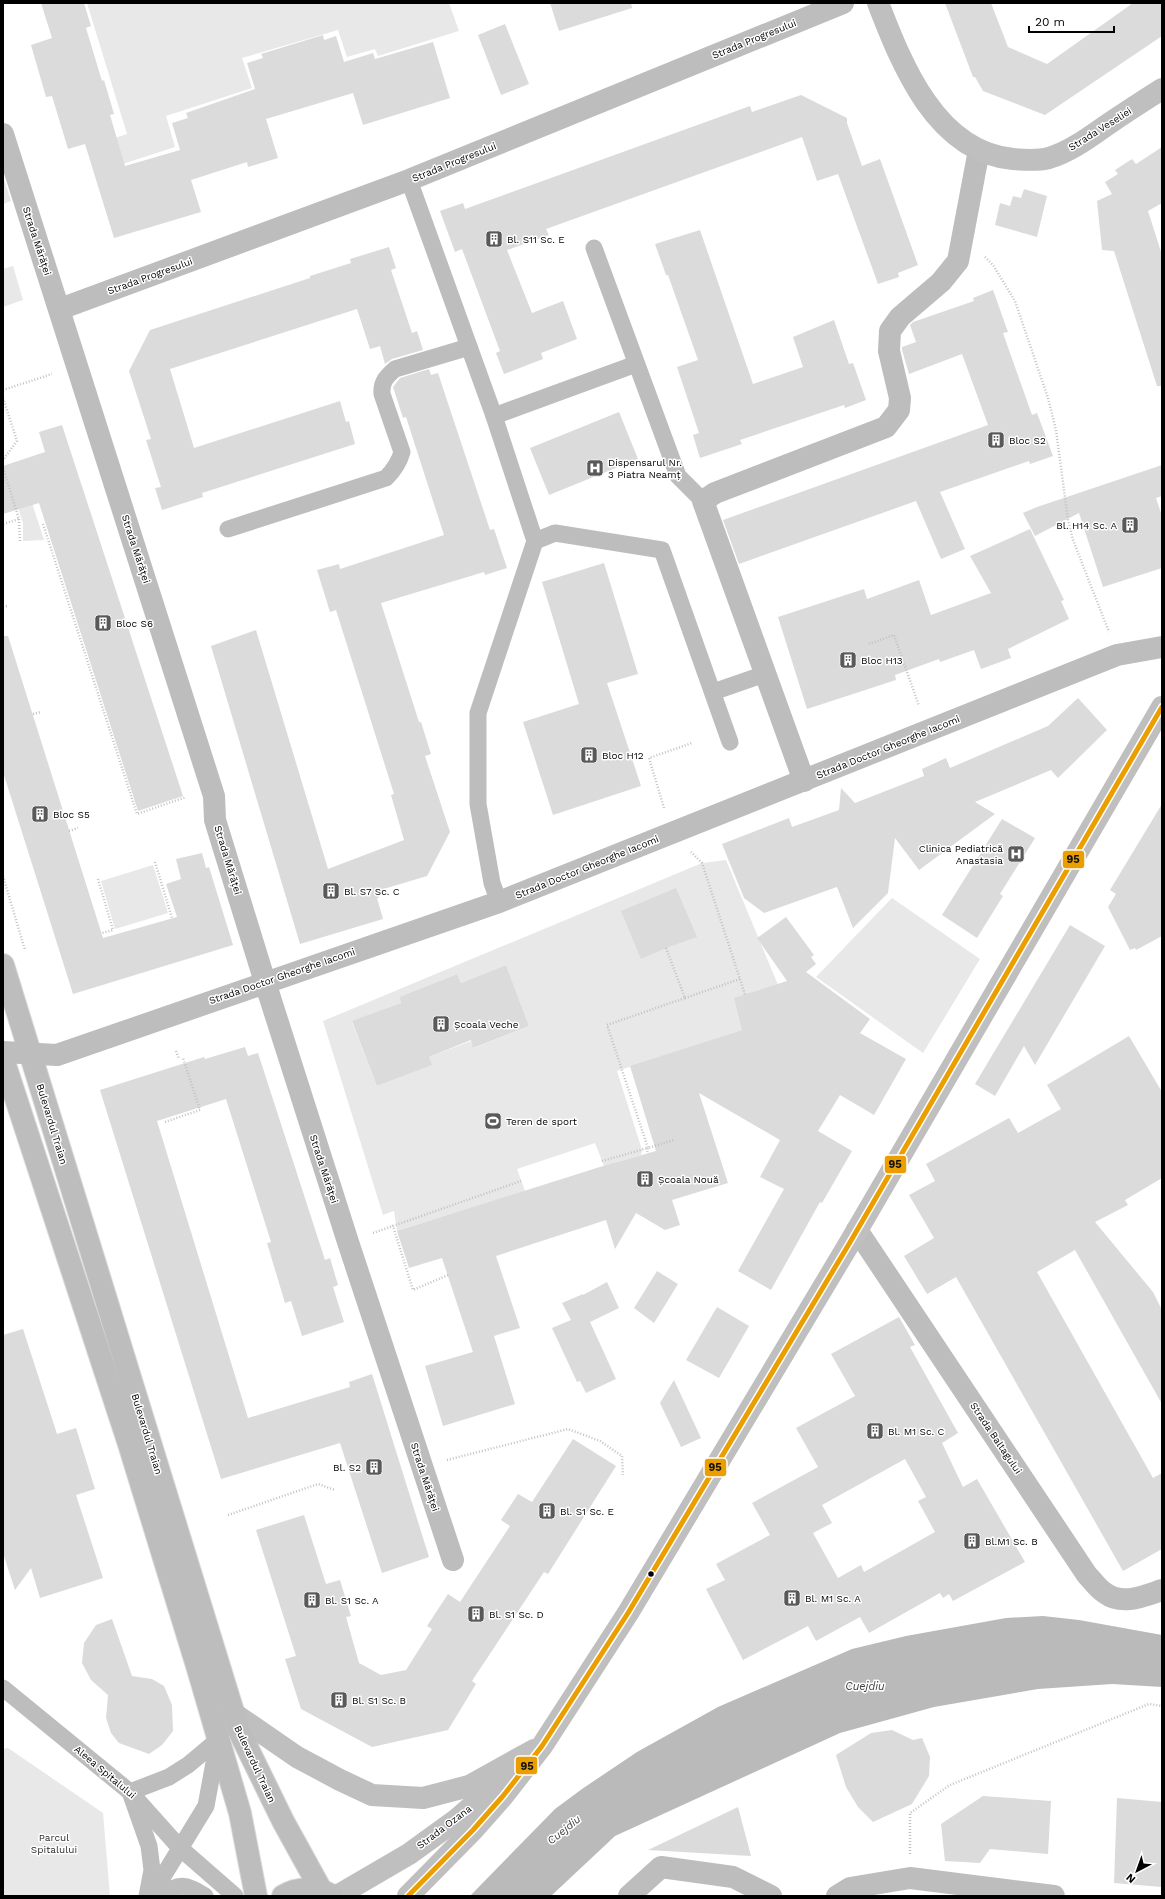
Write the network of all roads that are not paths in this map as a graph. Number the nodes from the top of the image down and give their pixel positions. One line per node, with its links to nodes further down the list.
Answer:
1 (843, 3): 6 (street, Strada Progresului)
2 (878, 3): 5 (street, Strada Veseliei)
3 (1162, 89): 5 (street, Strada Veseliei)
4 (5, 145): 8 (street, Strada Mărăței)
5 (978, 150): 12 (street)
6 (409, 180): 8 (street, Strada Progresului); 9 (lane)
7 (594, 248): 10 (lane)
8 (60, 309): 23 (street, Strada Mărăței)
9 (469, 347): 11 (lane); 13 (lane)
10 (636, 364): 11 (lane); 12 (lane)
11 (494, 416): 14 (lane)
12 (703, 501): 16 (street)
13 (228, 529)
14 (535, 541): 17 (lane); 21 (lane)
15 (1162, 646): 20 (street, Strada Doctor Gheorghe Iacomi)
16 (765, 674): 17 (lane); 20 (street)
17 (712, 692): 19 (lane)
18 (1162, 707): 27 (street, Strada Ozana)
19 (730, 742)
20 (804, 781): 21 (street, Strada Doctor Gheorghe Iacomi)
21 (499, 902): 23 (street, Strada Doctor Gheorghe Iacomi)
22 (3, 965): 25 (street, Bulevardul Traian)
23 (265, 982): 25 (street, Strada Doctor Gheorghe Iacomi); 28 (street, Strada Mărăței)
24 (3, 1052): 25 (street, Strada Doctor Gheorghe Iacomi)
25 (30, 1054): 31 (street, Bulevardul Traian)
26 (3, 1059): 32 (street, Bulevardul Traian)
27 (857, 1230): 29 (street, Strada Baltagului); 33 (street, Strada Ozana)
28 (452, 1560)
29 (1162, 1590)
30 (3, 1688): 34 (lane, Aleea Spitalului)
31 (233, 1713): 33 (street); 36 (street, Bulevardul Traian)
32 (219, 1739): 34 (lane); 35 (lane); 42 (street, Bulevardul Traian)
33 (542, 1746): 36 (street, Strada Ozana); 44 (street, Strada Ozana)
34 (130, 1792): 35 (lane, Aleea Spitalului); 37 (lane)
35 (180, 1848): 38 (lane); 41 (lane, Aleea Spitalului)
36 (330, 1894): 43 (street)
37 (147, 1896)
38 (150, 1896)
39 (159, 1896): 40 (lane)
40 (205, 1896)
41 (235, 1896)
42 (256, 1896)
43 (283, 1896)
44 (408, 1896)
45 (629, 1896): 46 (street)
46 (771, 1896)
47 (838, 1896): 48 (street)
48 (1054, 1896)

